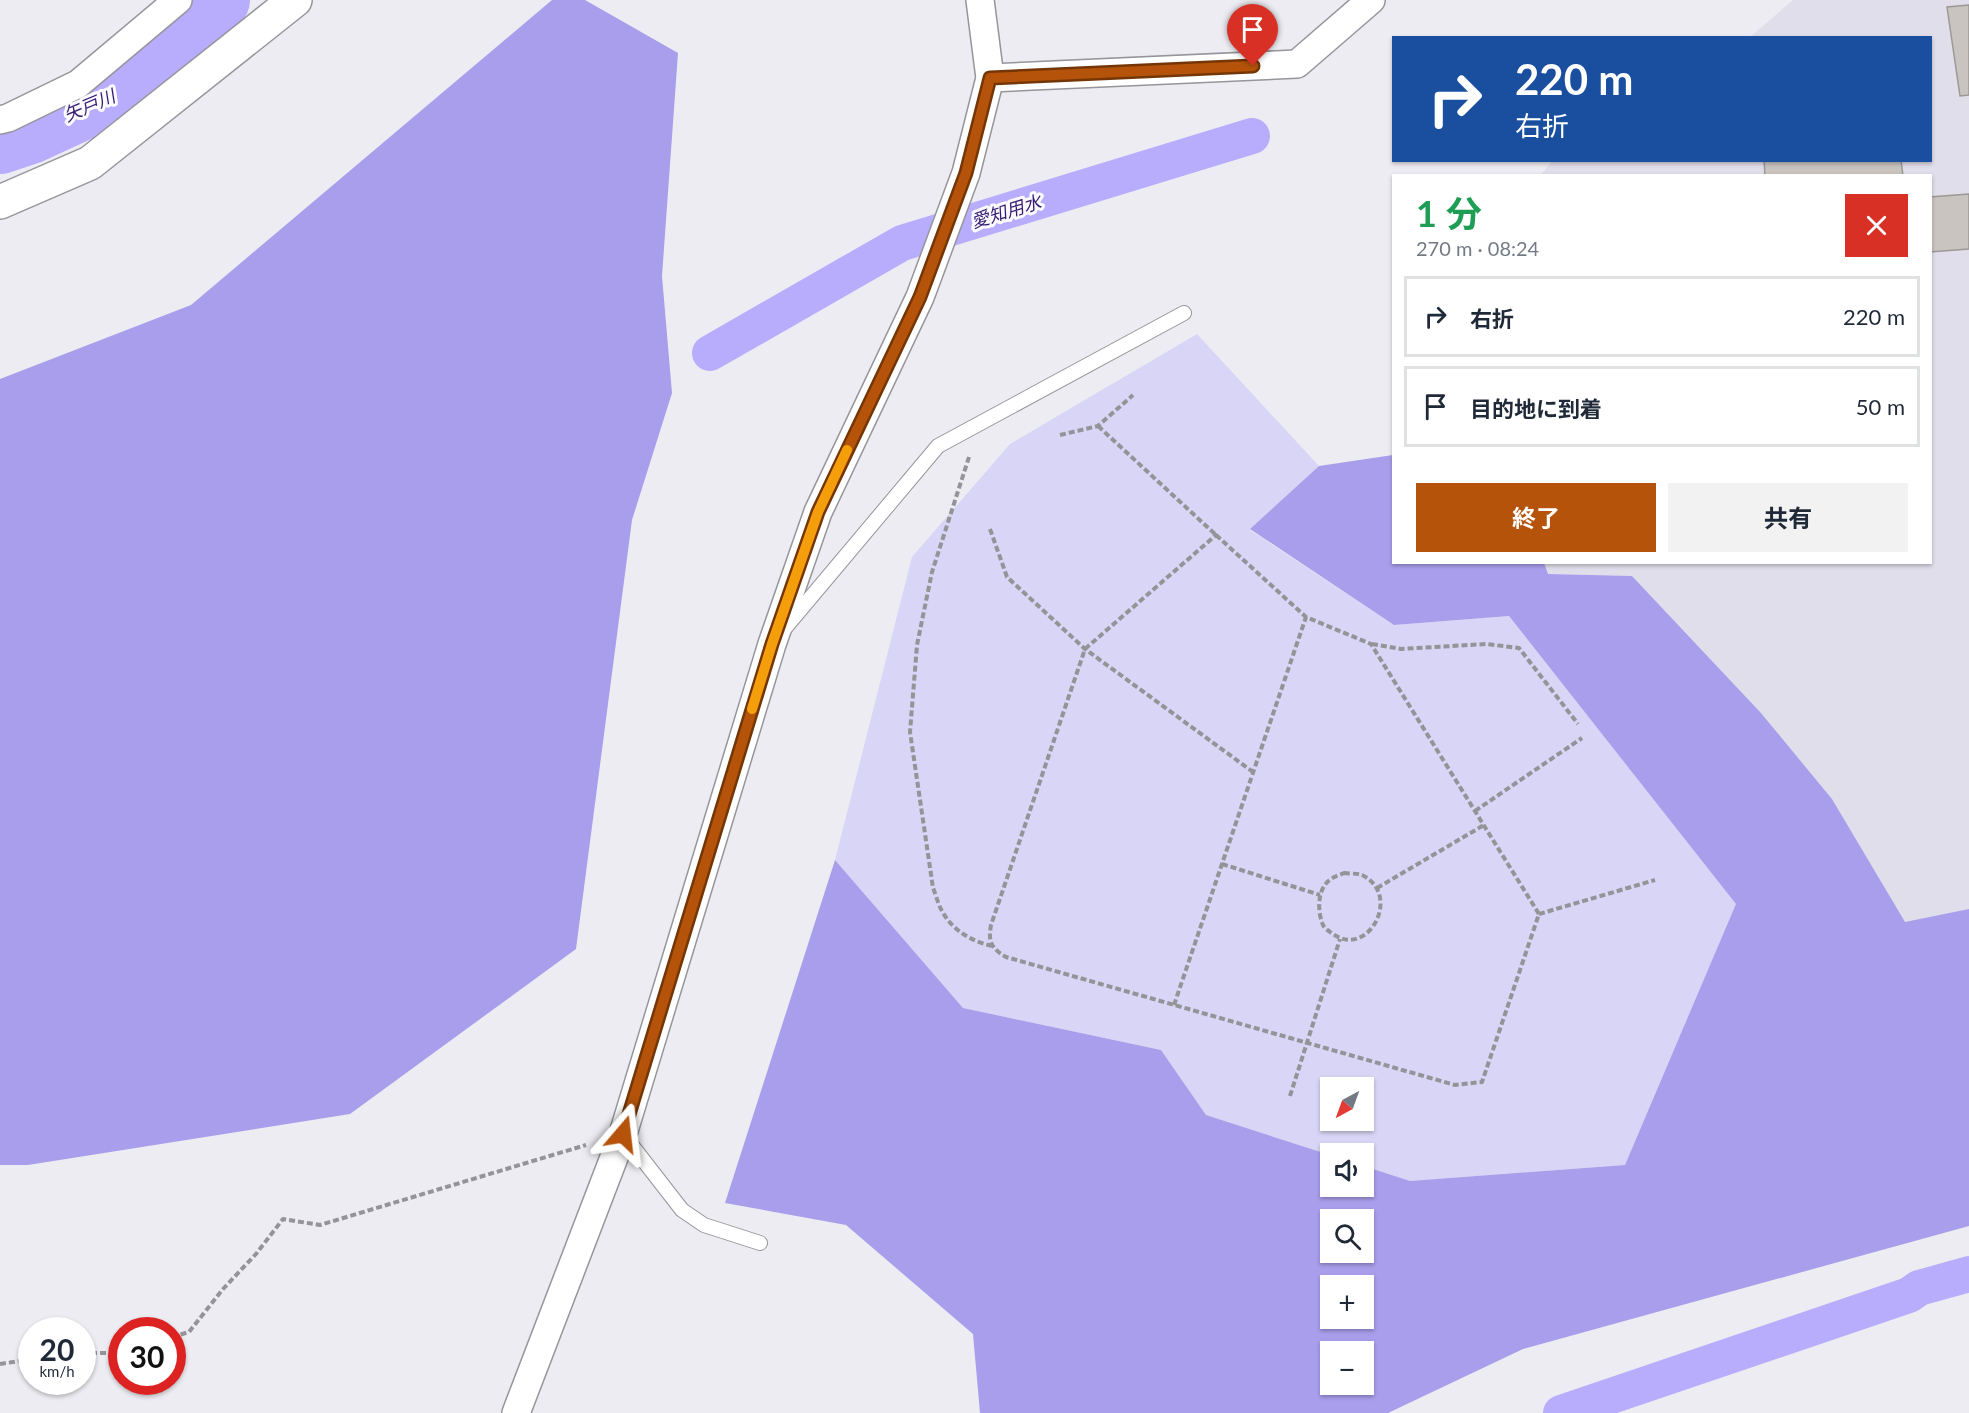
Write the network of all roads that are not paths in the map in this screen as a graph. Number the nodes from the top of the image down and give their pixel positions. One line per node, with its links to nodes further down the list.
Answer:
1 (178, 0): 6 (street)
2 (295, 0): 7 (street)
3 (980, 0): 5 (street)
4 (1371, 0): 5 (street)
5 (990, 78): 9 (street)
6 (0, 120)
7 (0, 202)
8 (1184, 312): 9 (lane)
9 (772, 644): 10 (street)
10 (623, 1134): 11 (lane); 12 (street)
11 (760, 1243)
12 (516, 1413)

